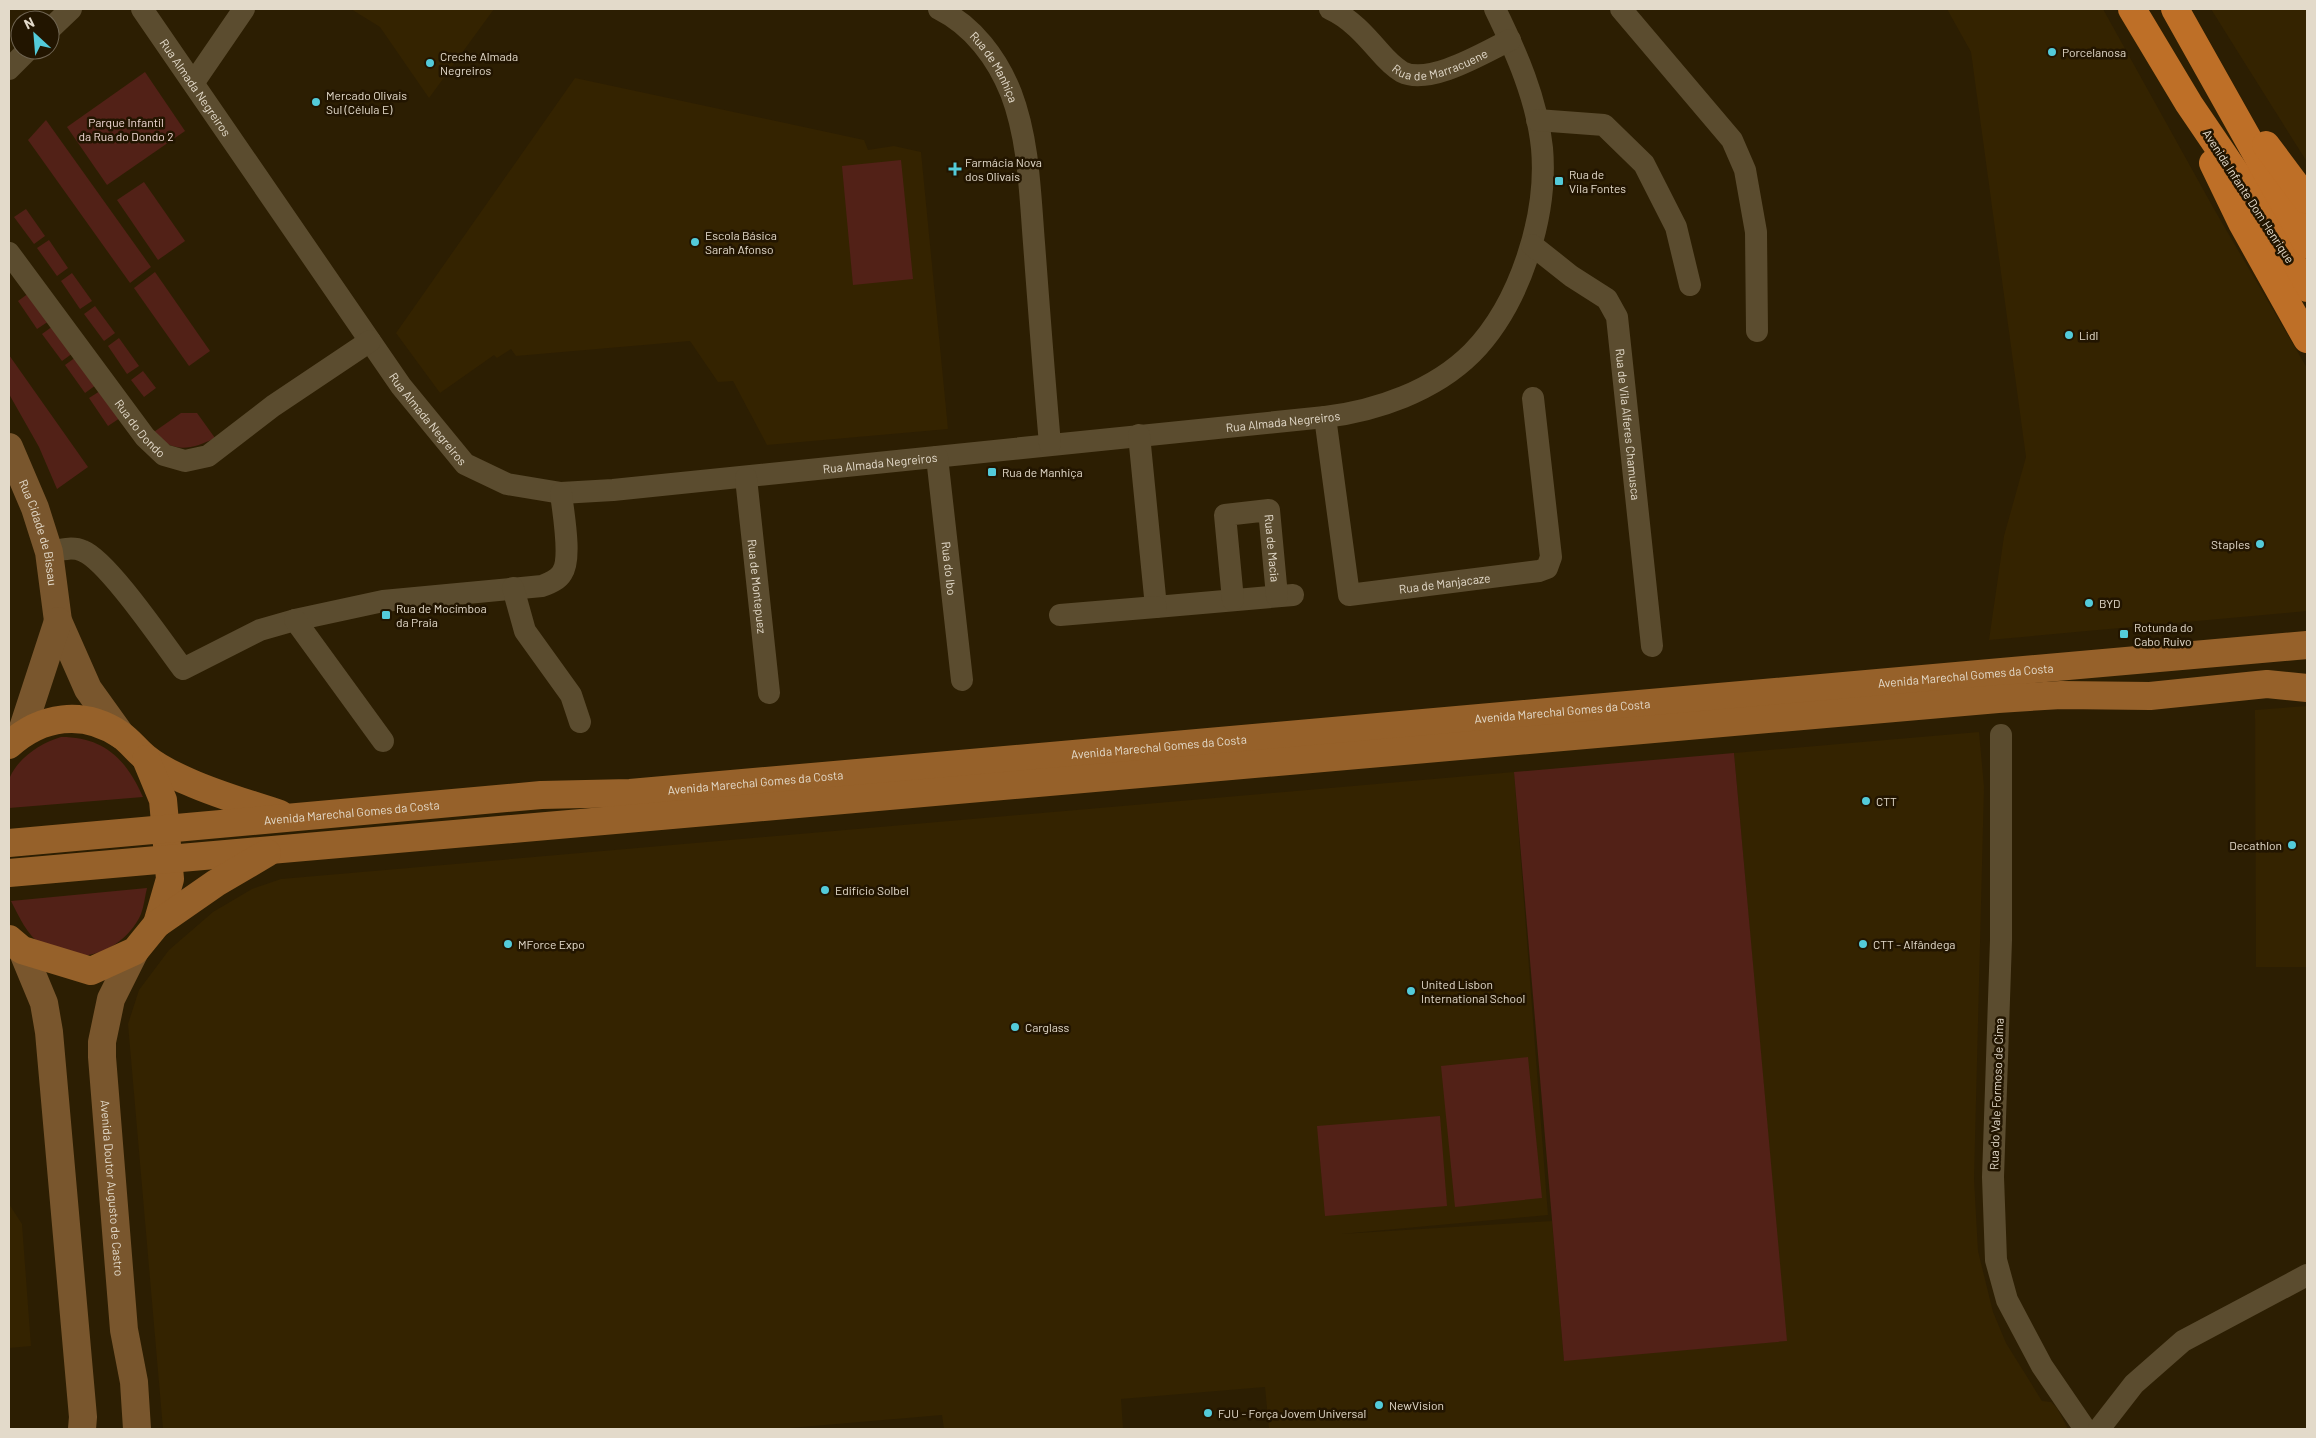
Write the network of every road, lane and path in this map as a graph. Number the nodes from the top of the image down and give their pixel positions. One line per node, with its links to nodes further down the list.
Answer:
1 (71, 9): 10 (street)
2 (142, 9): 14 (street, Rua Almada Negreiros)
3 (244, 9): 14 (street)
4 (939, 9): 30 (street, Rua de Manhiça)
5 (1330, 9): 11 (street, Rua de Marracuene)
6 (1495, 9): 11 (street, Rua Almada Negreiros)
7 (1621, 9): 24 (street)
8 (2132, 9): 16 (highway, Avenida Infante Dom Henrique)
9 (2175, 9): 15 (highway, Avenida Infante Dom Henrique)
10 (60, 19)
11 (1510, 40): 17 (street, Rua Almada Negreiros)
12 (18, 60): 13 (street)
13 (9, 69)
14 (194, 82): 26 (street, Rua Almada Negreiros)
15 (2219, 85): 18 (highway, Avenida Infante Dom Henrique); 19 (highway, Avenida Infante Dom Henrique)
16 (2189, 104): 23 (highway, Avenida Infante Dom Henrique); 25 (highway, Avenida Infante Dom Henrique)
17 (1537, 120): 20 (street, Rua Almada Negreiros); 22 (street)
18 (2307, 200)
19 (2307, 244)
20 (1532, 245): 28 (street, Rua Almada Negreiros); 43 (street, Rua de Vila Alferes Chamusca)
21 (9, 252): 26 (street, Rua do Dondo)
22 (1690, 285)
23 (2307, 288)
24 (1757, 331)
25 (2307, 339)
26 (370, 341): 34 (street, Rua Almada Negreiros)
27 (1533, 398): 28 (street, Rua de Manjacaze)
28 (1325, 417): 29 (street, Rua Almada Negreiros)
29 (1139, 434): 30 (street, Rua Almada Negreiros); 38 (street)
30 (1050, 444): 32 (street, Rua Almada Negreiros)
31 (9, 448): 35 (main road, Rua Cidade de Bissau)
32 (937, 457): 33 (street, Rua Almada Negreiros); 45 (street, Rua do Ibo)
33 (746, 478): 34 (street, Rua Almada Negreiros); 48 (street, Rua de Montepuez)
34 (561, 493): 36 (street)
35 (49, 552): 40 (street); 41 (main road, Rua Cidade de Bissau)
36 (513, 588): 40 (street); 49 (street)
37 (1233, 600): 37 (street, Rua de Macia); 38 (street, Rua de Macia)
38 (1156, 607): 39 (street, Rua de Macia)
39 (1060, 615)
40 (295, 620): 53 (street)
41 (58, 621): 50 (main road, Rua Cidade de Bissau); 52 (main road, Rua Cidade de Bissau)
42 (2307, 645): 55 (main road, Avenida Marechal Gomes da Costa)
43 (1652, 646)
44 (2307, 672): 46 (main road, Avenida Marechal Gomes da Costa)
45 (962, 680)
46 (2267, 684): 47 (main road, Avenida Marechal Gomes da Costa); 58 (main road, Avenida Marechal Gomes da Costa)
47 (2307, 688)
48 (769, 693)
49 (580, 722)
50 (121, 735): 52 (main road); 54 (main road)
51 (2002, 735): 67 (street, Rua do Vale Formoso de Cima)
52 (15, 739)
53 (383, 741)
54 (146, 759): 55 (main road); 56 (main road)
55 (286, 816): 56 (main road, Avenida Marechal Gomes da Costa)
56 (166, 829): 57 (main road, Avenida Marechal Gomes da Costa); 59 (main road)
57 (9, 843)
58 (273, 850): 59 (main road, Avenida Marechal Gomes da Costa); 61 (main road)
59 (168, 859): 60 (main road, Avenida Marechal Gomes da Costa); 61 (main road)
60 (9, 873)
61 (157, 924): 63 (main road)
62 (13, 941): 63 (main road); 65 (main road)
63 (135, 951): 66 (main road, Avenida Doutor Augusto de Castro)
64 (2307, 1275): 68 (street)
65 (82, 1429)
66 (137, 1429)
67 (2085, 1429)
68 (2099, 1429)

